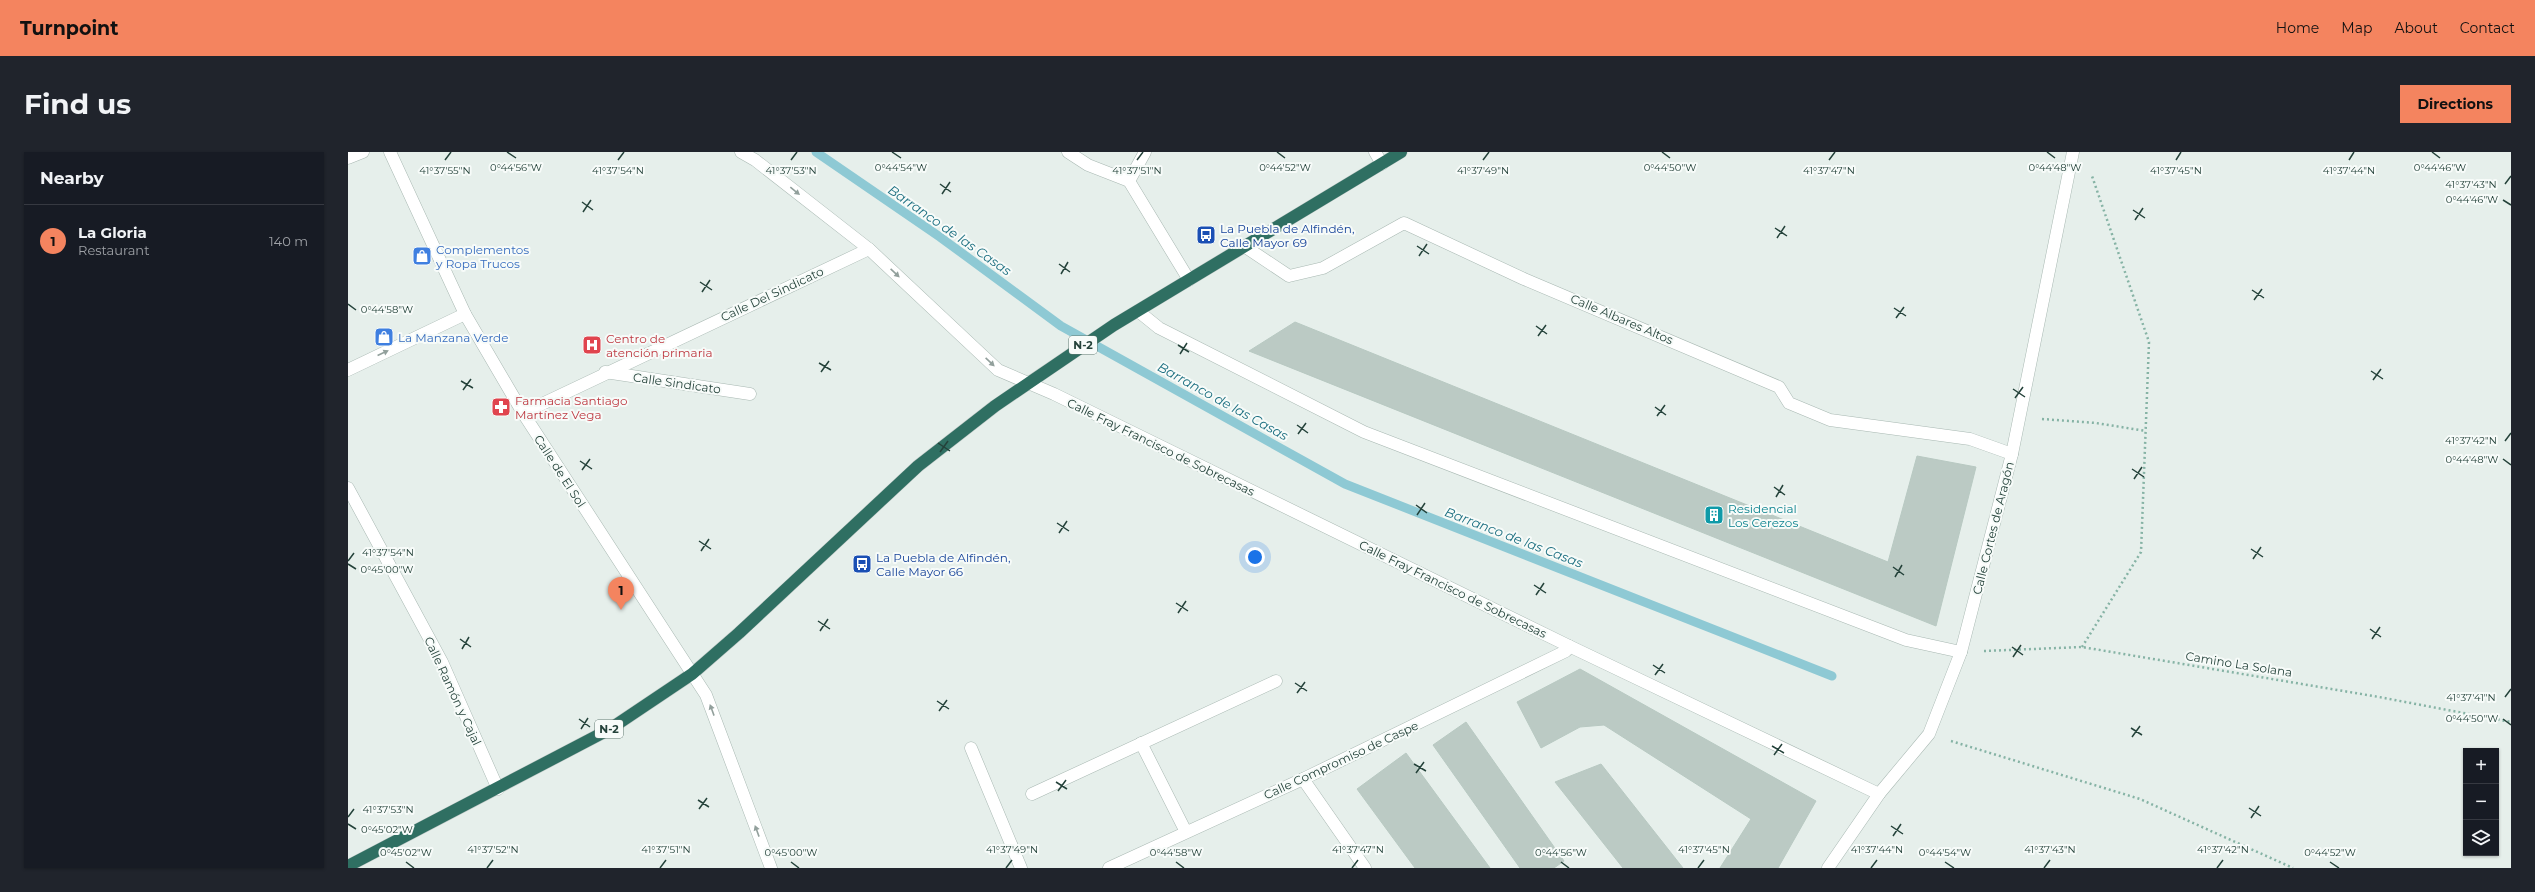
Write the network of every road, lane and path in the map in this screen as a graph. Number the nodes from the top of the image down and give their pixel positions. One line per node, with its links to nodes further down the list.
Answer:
1 (363, 152): 9 (street)
2 (390, 152): 17 (street, Calle de El Sol)
3 (741, 152): 14 (street, Calle Fray Francisco de Sobrecasas, one-way to 14)
4 (1068, 152): 12 (street)
5 (1145, 152): 12 (street)
6 (1375, 152): 10 (street)
7 (1401, 152): 10 (highway, N-2)
8 (2073, 152): 25 (street, Calle Cortes de Aragón)
9 (348, 158)
10 (1382, 164): 13 (highway, N-2)
11 (2091, 174): 24 (path)
12 (1130, 180): 15 (street)
13 (1244, 246): 15 (highway, N-2); 25 (street, Calle Albares Altos)
14 (869, 249): 19 (street, Calle Del Sindicato); 20 (street, Calle Fray Francisco de Sobrecasas, one-way to 20)
15 (1189, 280): 16 (highway, N-2)
16 (1138, 311): 20 (highway, N-2); 29 (street)
17 (465, 314): 18 (street, one-way to 17); 22 (street, Calle de El Sol)
18 (348, 370)
19 (605, 372): 21 (street, Calle Sindicato); 22 (street, Calle Del Sindicato)
20 (1026, 383): 27 (street, Calle Fray Francisco de Sobrecasas); 30 (highway, N-2)
21 (750, 394)
22 (523, 413): 30 (street, Calle de El Sol)
23 (2040, 419): 24 (path)
24 (2146, 431): 28 (path)
25 (2012, 454): 29 (street, Calle Cortes de Aragón)
26 (348, 488): 37 (street, Calle Ramón y Cajal)
27 (1569, 646): 36 (street, Calle Compromiso de Caspe); 39 (street, Calle Fray Francisco de Sobrecasas)
28 (2082, 647): 29 (path, Camino La Solana); 32 (path, Camino La Solana)
29 (1961, 652): 33 (street, Calle Cortes de Aragón)
30 (692, 674): 37 (highway, N-2); 42 (street, Calle de El Sol, one-way to 30)
31 (1276, 681): 34 (street)
32 (2511, 722)
33 (1929, 734): 39 (street, Calle Cortes de Aragón); 47 (path)
34 (1140, 743): 38 (street); 40 (street)
35 (971, 748): 43 (street)
36 (1303, 779): 40 (street, Calle Compromiso de Caspe); 45 (street)
37 (498, 789): 41 (highway, N-2)
38 (1032, 794)
39 (1879, 794): 46 (street, Calle Cortes de Aragón)
40 (1186, 832): 44 (street, Calle Compromiso de Caspe)
41 (348, 866)
42 (771, 868)
43 (1021, 868)
44 (1110, 868)
45 (1365, 868)
46 (1828, 868)
47 (2293, 868)

